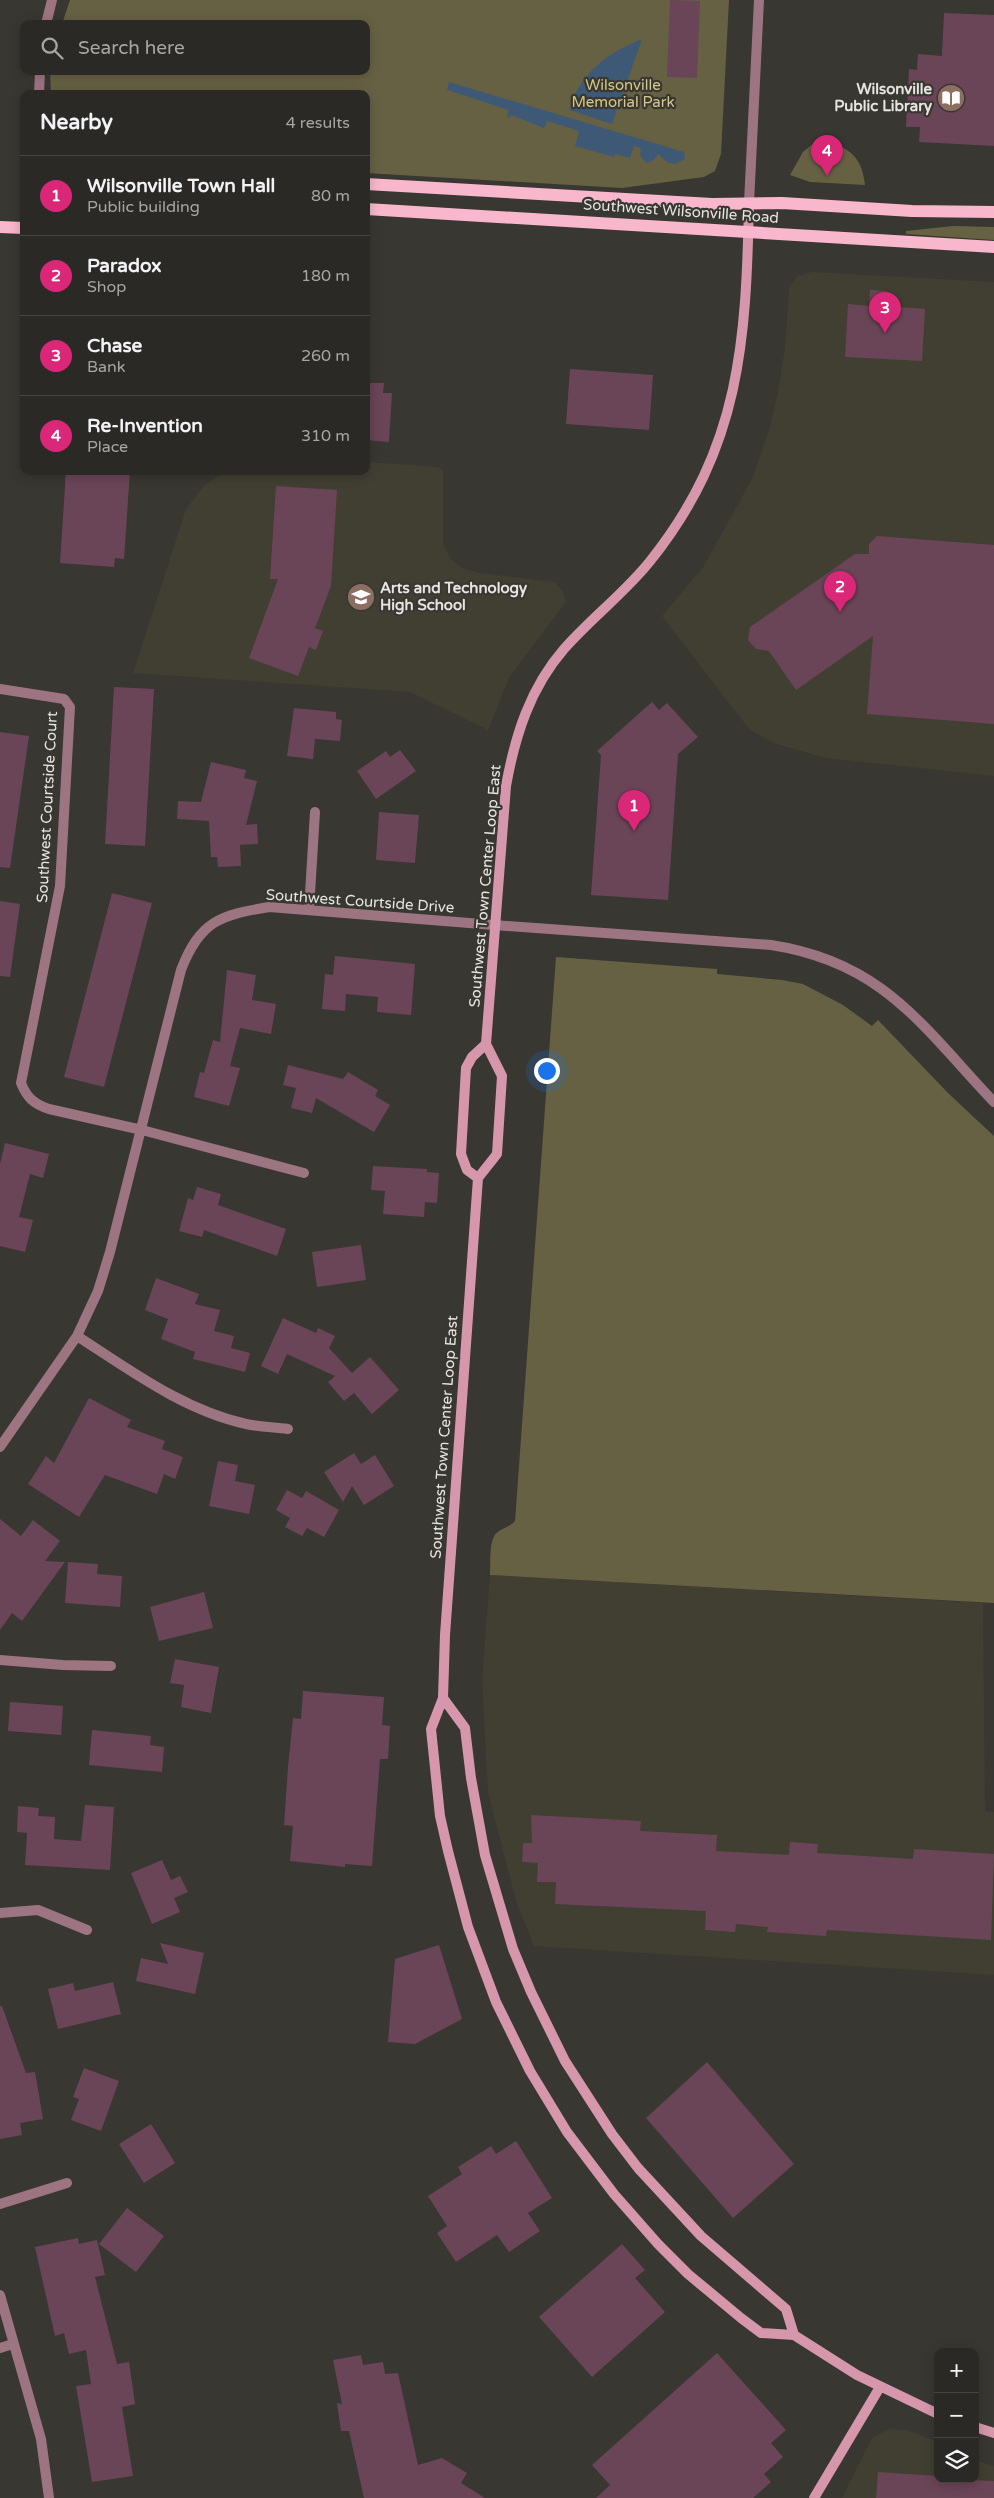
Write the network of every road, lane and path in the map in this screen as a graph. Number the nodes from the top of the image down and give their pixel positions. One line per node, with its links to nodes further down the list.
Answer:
1 (52, 0): 3 (street)
2 (760, 0): 7 (street)
3 (47, 20)
4 (40, 75): 5 (street)
5 (39, 90)
6 (370, 184): 7 (main road, Southwest Wilsonville Road)
7 (749, 203): 9 (main road, Southwest Wilsonville Road); 12 (main road, Southwest Town Center Loop East)
8 (370, 208): 12 (main road, Southwest Wilsonville Road)
9 (994, 212)
10 (0, 227): 11 (main road)
11 (20, 228)
12 (748, 231): 13 (main road, Southwest Wilsonville Road); 17 (main road, Southwest Town Center Loop East)
13 (994, 247)
14 (0, 689): 20 (street, Southwest Courtside Court)
15 (315, 812): 16 (street)
16 (309, 910): 17 (street, Southwest Courtside Drive); 20 (street, Southwest Courtside Drive)
17 (494, 925): 18 (main road, Southwest Town Center Loop East); 19 (street, Southwest Courtside Drive)
18 (486, 1044): 22 (main road); 22 (main road)
19 (994, 1102)
20 (142, 1130): 21 (street, Southwest Courtside Court); 23 (street, Southwest Courtside Drive)
21 (304, 1173)
22 (478, 1178): 28 (main road, Southwest Town Center Loop East)
23 (77, 1336): 24 (street); 25 (street, Southwest Courtside Drive)
24 (288, 1429)
25 (0, 1447)
26 (0, 1660): 27 (street)
27 (111, 1666)
28 (443, 1698): 34 (main road); 34 (main road, Southwest Town Center Loop East)
29 (0, 1913): 30 (street)
30 (87, 1930)
31 (67, 2183): 32 (street)
32 (0, 2204)
33 (0, 2295): 35 (street)
34 (794, 2335): 37 (main road)
35 (13, 2344): 36 (street); 41 (street)
36 (0, 2348)
37 (880, 2387): 38 (main road); 42 (main road)
38 (934, 2412)
39 (979, 2428): 40 (main road)
40 (994, 2433)
41 (49, 2498)
42 (814, 2498)

